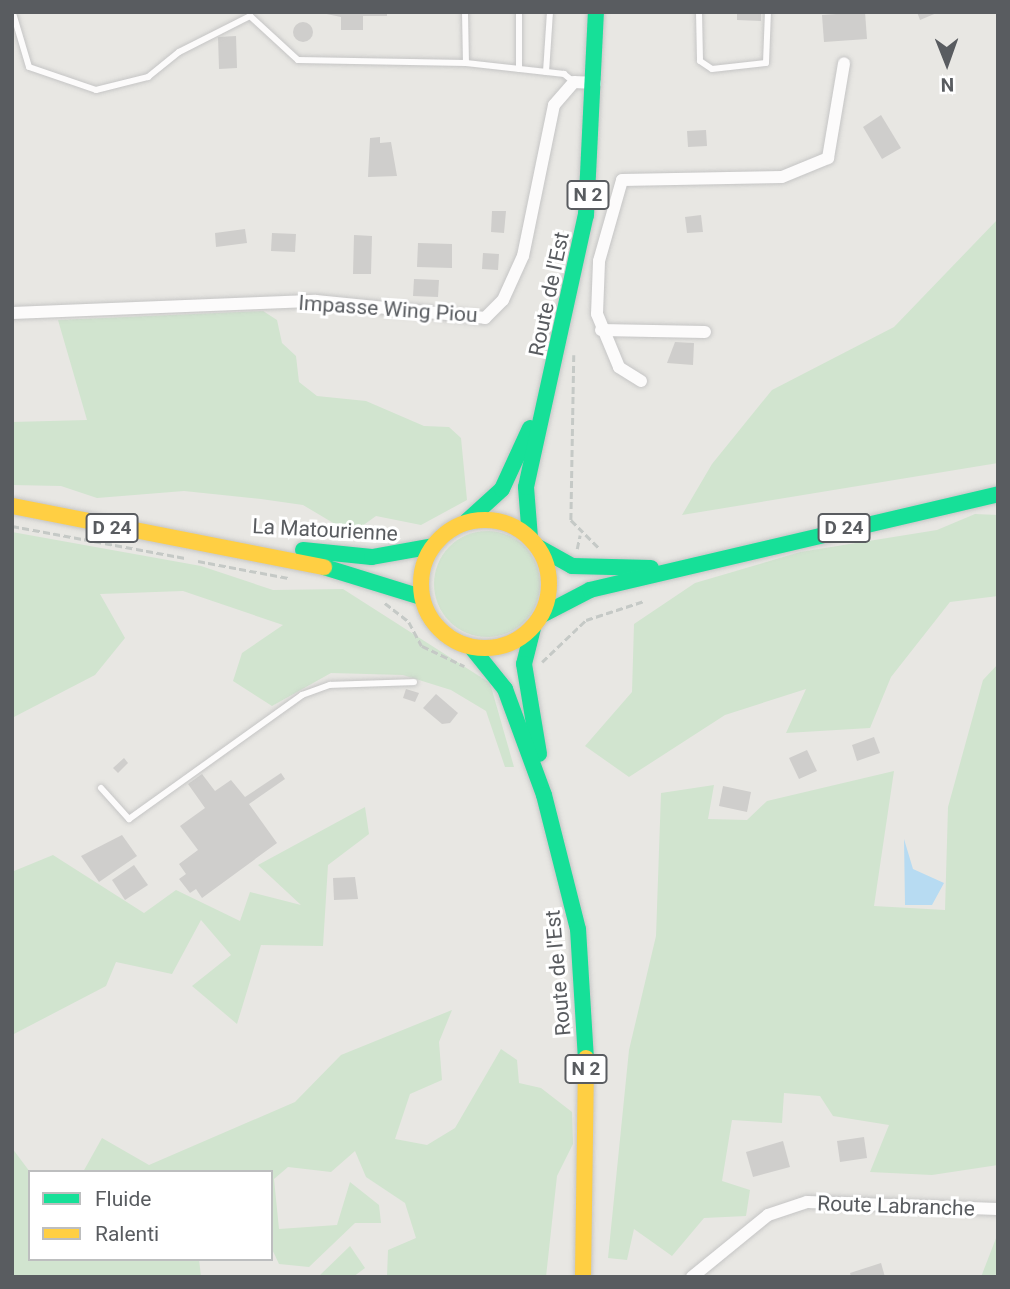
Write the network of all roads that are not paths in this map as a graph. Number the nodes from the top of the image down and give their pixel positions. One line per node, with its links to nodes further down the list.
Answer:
1 (465, 12): 9 (lane)
2 (519, 12): 11 (lane)
3 (550, 12): 12 (lane)
4 (596, 12): 14 (main road, Route de l'Est / N 2)
5 (699, 12): 6 (lane)
6 (768, 12)
7 (13, 13): 8 (lane)
8 (250, 14): 9 (lane)
9 (466, 63): 11 (lane)
10 (844, 63): 16 (street)
11 (519, 69): 12 (lane)
12 (546, 72): 13 (lane)
13 (575, 82): 14 (street); 17 (street, Impasse Wing Piou)
14 (595, 83): 15 (main road, Route de l'Est / N 2)
15 (580, 261): 16 (street); 20 (main road, Route de l'Est / N 2)
16 (599, 261): 18 (street)
17 (12, 313)
18 (601, 330): 19 (street); 21 (street)
19 (705, 332)
20 (553, 374): 24 (main road, Route de l'Est / N 2); 25 (main road, Route de l'Est / N 2)
21 (641, 380)
22 (998, 494): 28 (main road, D 24)
23 (12, 506): 26 (main road, La Matourienne / D 24)
24 (464, 523): 25 (main road); 27 (main road, N 2)
25 (534, 542): 28 (main road, D 24); 30 (main road, N 2)
26 (214, 546): 27 (main road, La Matourienne / D 24); 29 (main road, La Matourienne / D 24)
27 (433, 546): 29 (main road)
28 (692, 566): 30 (main road, D 24)
29 (421, 597): 31 (main road, N 2)
30 (538, 622): 31 (main road); 34 (main road, Route de l'Est / N 2)
31 (472, 648): 34 (main road, Route de l'Est / N 2)
32 (414, 682): 33 (lane)
33 (101, 788)
34 (544, 794): 36 (main road, Route de l'Est / N 2)
35 (998, 1209): 37 (street, Route Labranche)
36 (583, 1277)
37 (692, 1277)

